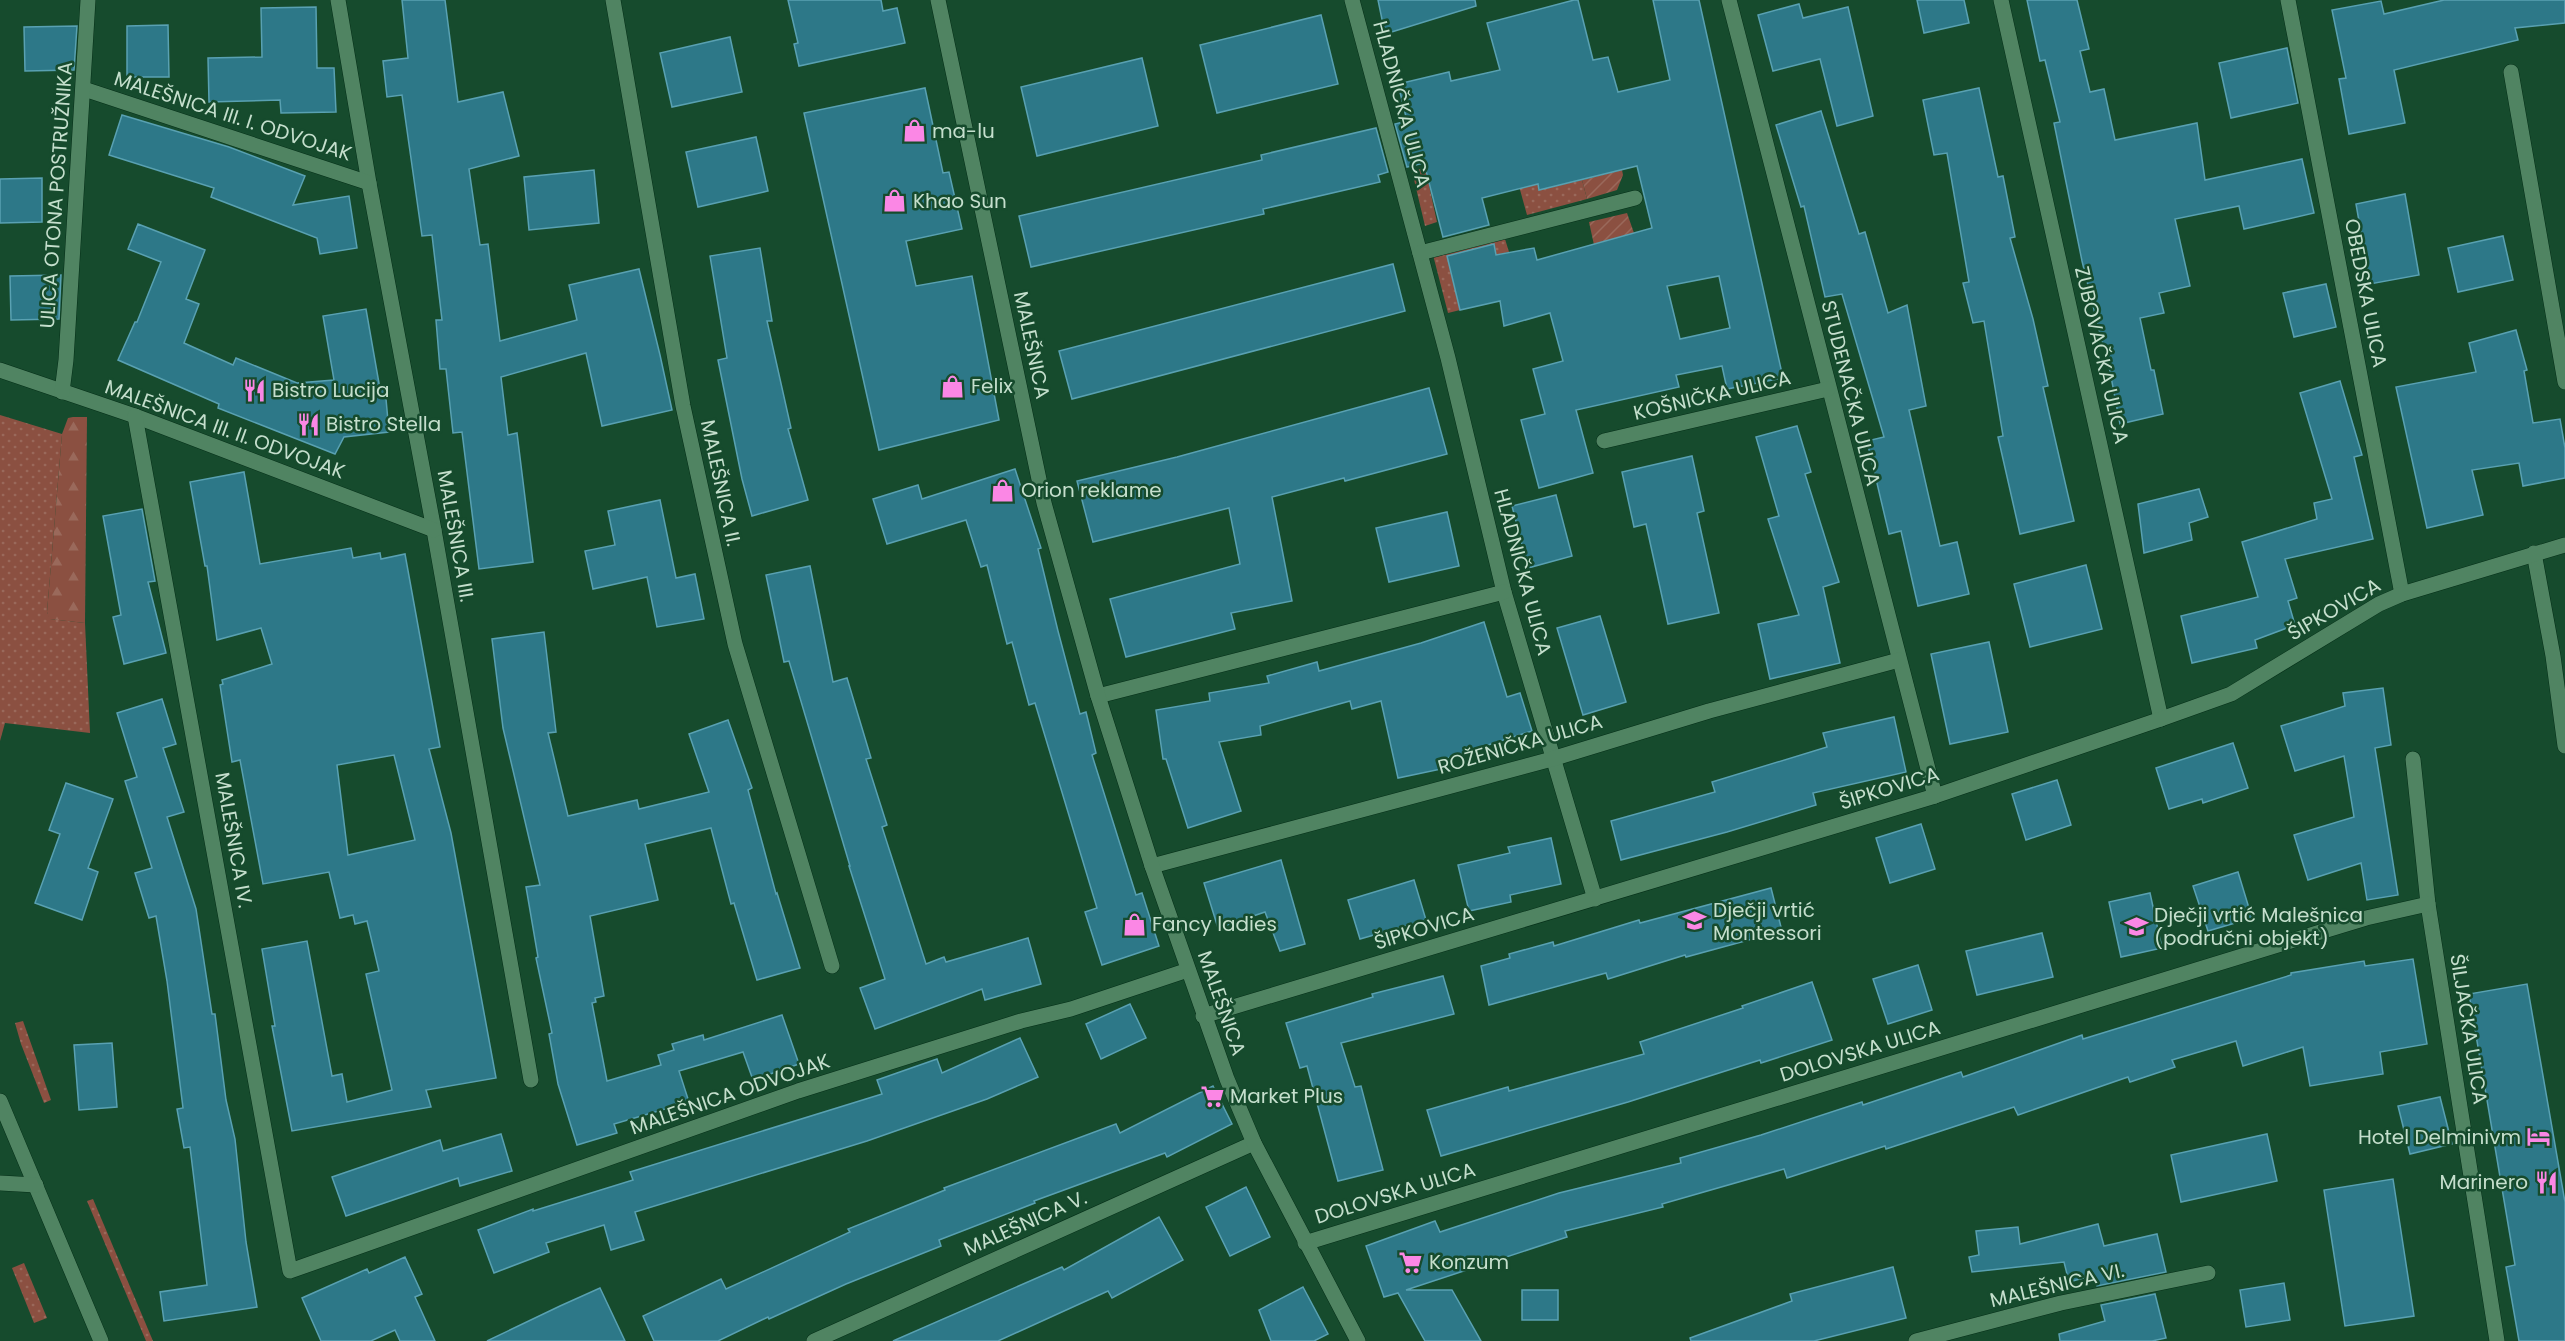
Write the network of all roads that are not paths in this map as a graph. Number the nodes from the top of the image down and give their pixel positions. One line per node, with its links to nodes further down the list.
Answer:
1 (88, 0): 10 (street, ULICA OTONA POSTRUŽNIKA)
2 (338, 0): 11 (street, MALEŠNICA III.)
3 (613, 0): 35 (street, MALEŠNICA II.)
4 (938, 0): 26 (street, MALEŠNICA)
5 (1352, 0): 13 (street, HLADNIČKA ULICA)
6 (1729, 0): 16 (street, STUDENAČKA ULICA)
7 (2001, 0): 27 (street, ZUBOVAČKA ULICA)
8 (2288, 0): 24 (street, OBEDSKA ULICA)
9 (2511, 72): 15 (street)
10 (84, 89): 11 (street, MALEŠNICA III. I. ODVOJAK); 17 (street, ULICA OTONA POSTRUŽNIKA)
11 (369, 183): 20 (street, MALEŠNICA III.)
12 (1635, 198): 13 (street)
13 (1420, 253): 23 (street, HLADNIČKA ULICA)
14 (0, 370): 17 (street, MALEŠNICA III. II. ODVOJAK)
15 (2565, 382)
16 (1828, 389): 19 (street, KOŠNIČKA ULICA); 25 (street, STUDENAČKA ULICA)
17 (62, 392): 18 (street, MALEŠNICA III. II. ODVOJAK)
18 (135, 416): 20 (street, MALEŠNICA III. II. ODVOJAK); 44 (street, MALEŠNICA IV.)
19 (1604, 441)
20 (434, 530): 38 (street, MALEŠNICA III.)
21 (2565, 545): 22 (street, ŠIPKOVICA)
22 (2534, 554): 24 (street, ŠIPKOVICA); 28 (street)
23 (1504, 592): 26 (street); 29 (street, HLADNIČKA ULICA)
24 (2402, 594): 27 (street, ŠIPKOVICA)
25 (1899, 660): 29 (street, ROŽENIČKA ULICA); 31 (street, STUDENAČKA ULICA)
26 (1098, 696): 32 (street, MALEŠNICA)
27 (2161, 719): 31 (street, ŠIPKOVICA)
28 (2565, 746)
29 (1552, 759): 32 (street, ROŽENIČKA ULICA); 33 (street, HLADNIČKA ULICA)
30 (2413, 759): 34 (street, ŠILJAČKA ULICA)
31 (1935, 796): 33 (street, ŠIPKOVICA)
32 (1152, 866): 36 (street, MALEŠNICA)
33 (1595, 899): 37 (street, ŠIPKOVICA)
34 (2428, 904): 43 (street, DOLOVSKA ULICA); 50 (street, ŠILJAČKA ULICA)
35 (832, 966)
36 (1188, 970): 37 (street, MALEŠNICA); 44 (street, MALEŠNICA ODVOJAK)
37 (1203, 1016): 40 (street, MALEŠNICA)
38 (531, 1080)
39 (0, 1101): 42 (street)
40 (1254, 1143): 43 (street, MALEŠNICA); 47 (street, MALEŠNICA V.)
41 (0, 1184): 42 (street)
42 (36, 1185): 46 (street)
43 (1305, 1243): 48 (street, MALEŠNICA)
44 (290, 1271)
45 (2208, 1273): 49 (street, MALEŠNICA VI.)
46 (101, 1341)
47 (814, 1341)
48 (1358, 1341)
49 (1916, 1341)
50 (2497, 1341)

